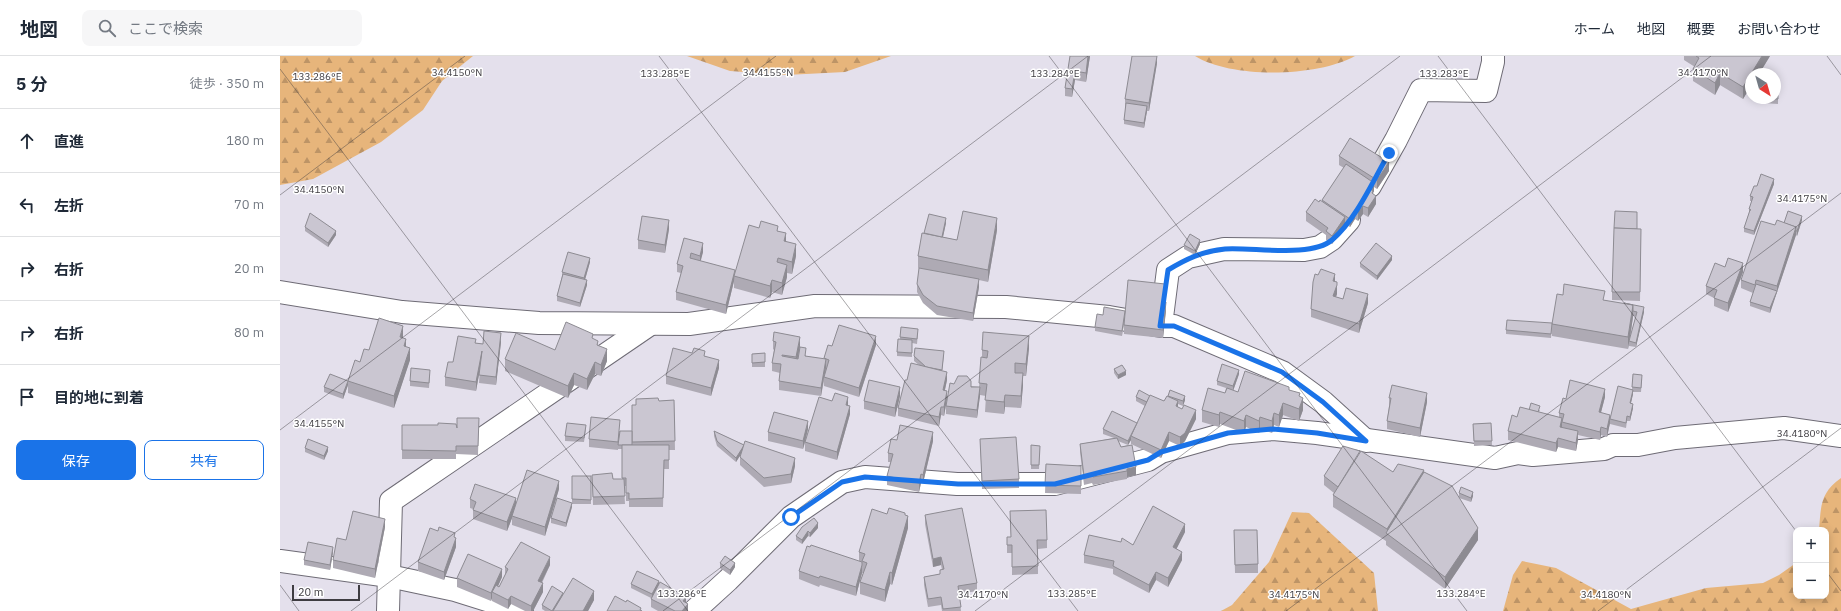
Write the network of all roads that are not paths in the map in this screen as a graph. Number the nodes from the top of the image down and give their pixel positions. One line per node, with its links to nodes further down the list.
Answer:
1 (1493, 56): 4 (street)
2 (280, 292): 3 (street)
3 (649, 324): 4 (street); 8 (street)
4 (1160, 326): 6 (street)
5 (1841, 436): 6 (street)
6 (1366, 441): 11 (street)
7 (280, 561): 8 (street)
8 (388, 576): 9 (street); 10 (street)
9 (388, 611)
10 (522, 611)
11 (694, 611)

